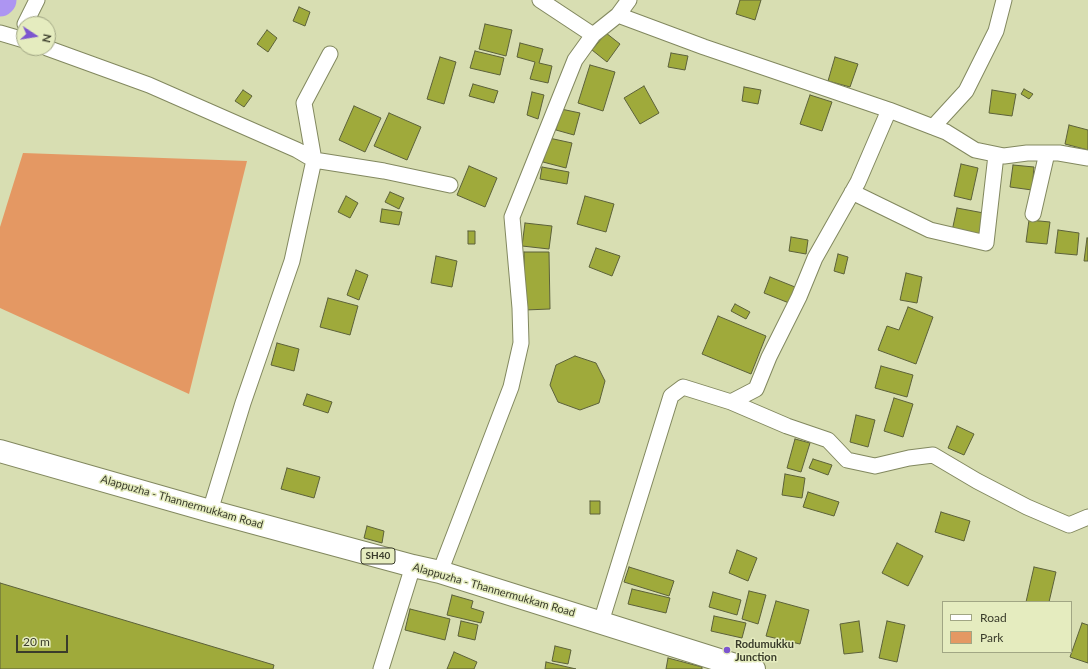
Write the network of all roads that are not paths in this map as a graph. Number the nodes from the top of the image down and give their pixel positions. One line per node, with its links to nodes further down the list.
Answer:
1 (37, 0): 6 (street)
2 (540, 0): 9 (street)
3 (629, 0): 5 (street)
4 (1004, 0): 13 (street)
5 (618, 15): 9 (street); 12 (street)
6 (30, 16)
7 (16, 32): 8 (street)
8 (0, 33)
9 (593, 34): 26 (street)
10 (56, 51): 17 (street)
11 (330, 54): 17 (street)
12 (889, 110): 13 (street); 19 (street)
13 (933, 127): 15 (street)
14 (1047, 153): 15 (street); 16 (street); 20 (street)
15 (996, 155): 19 (street)
16 (1088, 158)
17 (314, 160): 18 (street); 23 (street)
18 (450, 185)
19 (852, 192): 21 (street)
20 (1033, 214)
21 (731, 402): 24 (street); 27 (street)
22 (0, 451): 23 (main road, Alappuzha - Thannermukkam Road / SH40)
23 (210, 511): 25 (main road, Alappuzha - Thannermukkam Road / SH40)
24 (1088, 516)
25 (414, 566): 26 (main road, Alappuzha - Thannermukkam Road / SH40); 29 (street)
26 (440, 572): 27 (main road, Alappuzha - Thannermukkam Road / SH40)
27 (601, 622): 28 (main road, Alappuzha - Thannermukkam Road / SH40)
28 (731, 666): 30 (main road, Alappuzha - Thannermukkam Road / SH40)
29 (381, 669)
30 (754, 669)

